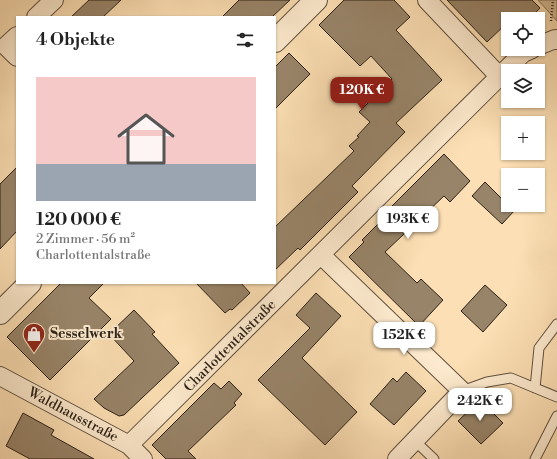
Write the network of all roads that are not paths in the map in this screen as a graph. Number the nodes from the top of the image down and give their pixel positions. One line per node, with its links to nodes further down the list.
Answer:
1 (54, 0): 4 (street)
2 (316, 0): 6 (street)
3 (427, 0): 11 (street)
4 (37, 16)
5 (16, 37): 9 (street)
6 (276, 40)
7 (557, 40): 8 (street)
8 (545, 44)
9 (16, 56)
10 (524, 56): 11 (street, Charlottentalstraße)
11 (500, 77): 12 (street, Charlottentalstraße)
12 (321, 255): 18 (street); 22 (street, Charlottentalstraße)
13 (29, 284): 14 (street)
14 (0, 313)
15 (557, 324): 17 (lane)
16 (0, 376): 22 (street, Waldhausstraße)
17 (535, 388): 18 (lane); 19 (lane)
18 (462, 391): 21 (street)
19 (557, 397)
20 (557, 416): 26 (lane)
21 (415, 441): 24 (street); 25 (lane)
22 (129, 444): 23 (street, Waldhausstraße)
23 (143, 459)
24 (397, 459)
25 (434, 459)
26 (535, 459)

